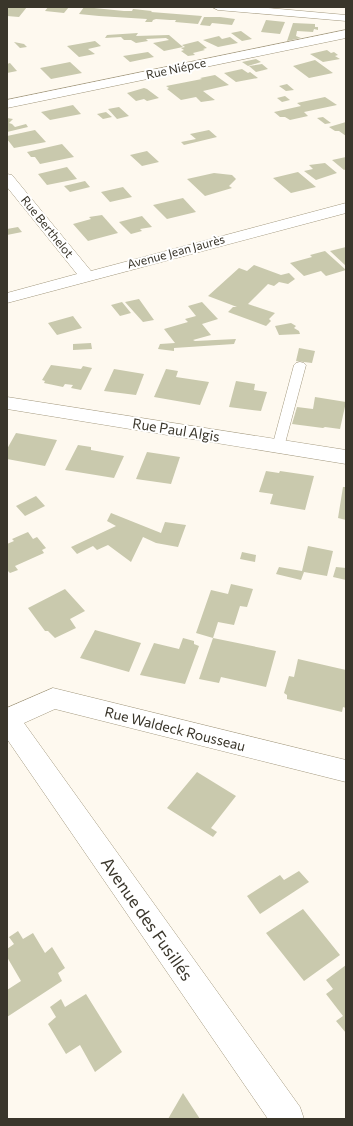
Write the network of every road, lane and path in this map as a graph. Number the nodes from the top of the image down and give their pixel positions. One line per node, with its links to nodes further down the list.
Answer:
1 (218, 7): 2 (street)
2 (346, 18)
3 (346, 34): 4 (street, Rue Niépce)
4 (7, 104)
5 (7, 178): 7 (street, Rue Berthelot)
6 (346, 208): 7 (street, Avenue Jean Jaurès)
7 (87, 276): 8 (street, Avenue Jean Jaurès)
8 (7, 298)
9 (300, 365): 11 (lane)
10 (7, 403): 11 (street, Rue Paul Algis)
11 (278, 447): 12 (street, Rue Paul Algis)
12 (346, 457)
13 (7, 720): 14 (street, Rue Waldeck Rousseau); 15 (street, Avenue des Fusillés)
14 (346, 771)
15 (288, 1119)

